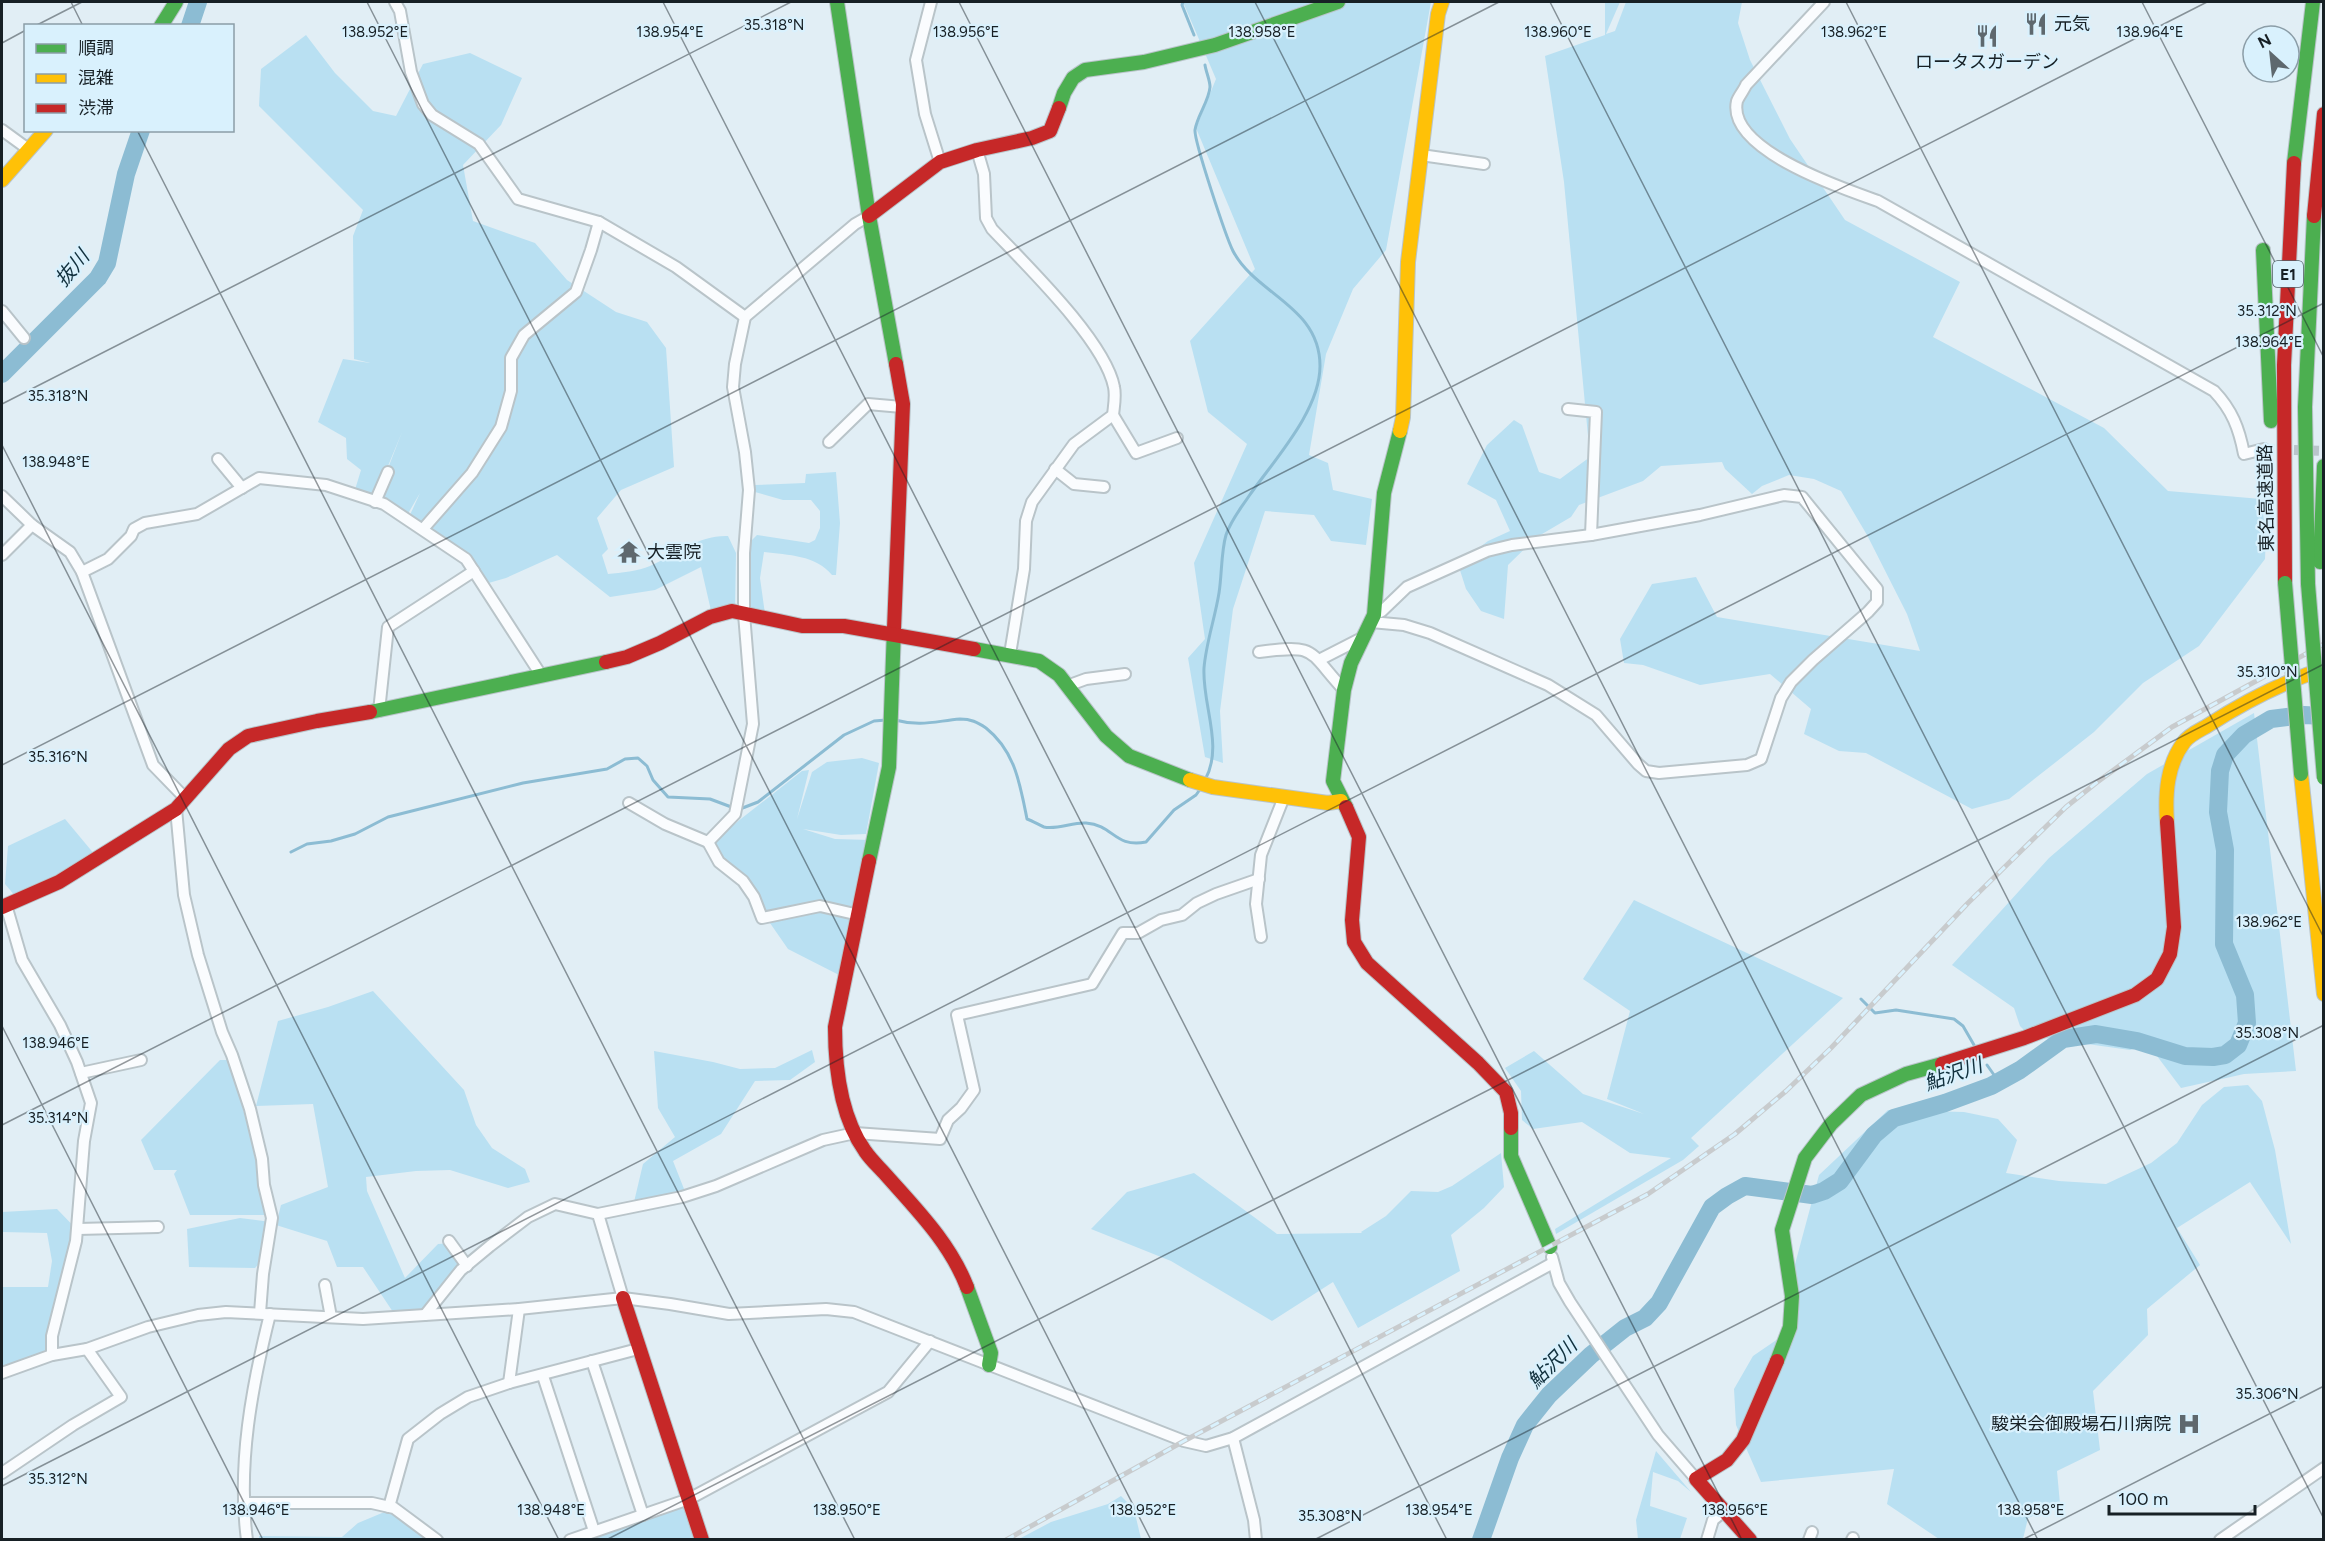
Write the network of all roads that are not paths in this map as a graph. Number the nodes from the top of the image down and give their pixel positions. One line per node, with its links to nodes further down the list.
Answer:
1 (176, 2): 9 (main road)
2 (395, 2): 20 (street)
3 (837, 2): 19 (main road)
4 (931, 2): 16 (street)
5 (1338, 2): 14 (main road)
6 (1442, 2): 15 (main road)
7 (1824, 2): 30 (street)
8 (2313, 2): 42 (main road, 東名高速道路 / E1)
9 (162, 24)
10 (2324, 114): 46 (main road, E1)
11 (2, 130): 13 (street)
12 (43, 132): 13 (main road)
13 (28, 148): 18 (main road)
14 (977, 150): 16 (main road); 27 (street)
15 (1421, 155): 17 (street); 48 (main road)
16 (940, 162): 19 (main road)
17 (1484, 164)
18 (2, 180)
19 (869, 216): 23 (street); 25 (main road)
20 (598, 222): 23 (street); 40 (street)
21 (2264, 250): 42 (main road)
22 (2, 311): 24 (street)
23 (745, 317): 47 (street)
24 (24, 338)
25 (902, 407): 29 (street); 49 (main road)
26 (1568, 408): 41 (street)
27 (1113, 415): 28 (street); 33 (street)
28 (1177, 438)
29 (829, 442)
30 (2264, 448)
31 (218, 459): 36 (street)
32 (2324, 466): 46 (main road)
33 (1055, 469): 35 (street); 52 (street)
34 (387, 472): 38 (street)
35 (1104, 487)
36 (242, 488): 38 (street); 45 (street)
37 (2, 496): 39 (street)
38 (375, 502): 40 (street)
39 (32, 525): 43 (street); 45 (street)
40 (423, 529): 44 (street)
41 (1591, 535): 48 (street); 48 (street)
42 (2284, 549): 71 (main road, 東名高速道路 / E1, bridge)
43 (2, 555)
44 (474, 570): 56 (street); 59 (street)
45 (82, 572): 64 (street)
46 (2314, 583): 60 (main road); 61 (main road, E1, bridge)
47 (744, 614): 49 (main road); 56 (main road); 66 (street)
48 (1372, 618): 50 (main road)
49 (893, 634): 52 (main road); 69 (main road)
50 (1362, 638): 53 (street); 58 (main road)
51 (1259, 652): 53 (street)
52 (1010, 654): 57 (main road)
53 (1319, 660): 58 (street)
54 (2324, 669): 100 (main road)
55 (1125, 674): 57 (street)
56 (541, 675): 59 (main road)
57 (1067, 686): 62 (main road)
58 (1344, 690): 63 (main road)
59 (379, 711): 64 (main road)
60 (2324, 725)
61 (2324, 778)
62 (1284, 797): 63 (main road); 67 (street)
63 (1341, 801): 79 (main road)
64 (181, 803): 68 (main road); 85 (street)
65 (629, 803): 66 (street)
66 (708, 842): 69 (street)
67 (1258, 879): 70 (street); 74 (street)
68 (4, 906): 73 (street)
69 (859, 915): 74 (main road)
70 (1261, 937)
71 (2324, 994)
72 (141, 1060): 73 (street)
73 (81, 1073): 77 (street)
74 (855, 1133): 75 (street); 93 (main road)
75 (598, 1214): 81 (street); 83 (street)
76 (158, 1227): 77 (street)
77 (78, 1228): 91 (street)
78 (449, 1241): 81 (street)
79 (1550, 1247): 80 (street)
80 (1553, 1263): 97 (street); 100 (street)
81 (466, 1266): 86 (street)
82 (326, 1285): 87 (street)
83 (623, 1298): 84 (street); 88 (street); 90 (main road)
84 (519, 1309): 86 (street); 96 (street)
85 (265, 1313): 87 (street); 89 (street); 102 (street)
86 (425, 1315): 87 (street)
87 (331, 1317)
88 (930, 1341): 93 (street); 101 (street)
89 (87, 1348): 91 (street); 99 (street)
90 (638, 1349): 92 (street); 101 (main road)
91 (52, 1355): 94 (street)
92 (592, 1360): 95 (street); 105 (street)
93 (989, 1365): 97 (street)
94 (2, 1373)
95 (543, 1376): 96 (street); 106 (street)
96 (509, 1383): 103 (street)
97 (1233, 1438): 111 (street)
98 (2324, 1468): 114 (street)
99 (2, 1473)
100 (1696, 1479): 104 (main road)
101 (688, 1499): 105 (street); 110 (main road)
102 (244, 1503): 103 (street); 107 (street)
103 (389, 1507): 108 (street)
104 (1724, 1511): 112 (street); 113 (main road)
105 (643, 1515): 106 (street)
106 (594, 1531): 109 (street)
107 (247, 1539)
108 (437, 1539)
109 (570, 1539)
110 (702, 1539)
111 (1256, 1539)
112 (1707, 1539)
113 (1750, 1539)
114 (2220, 1539)

